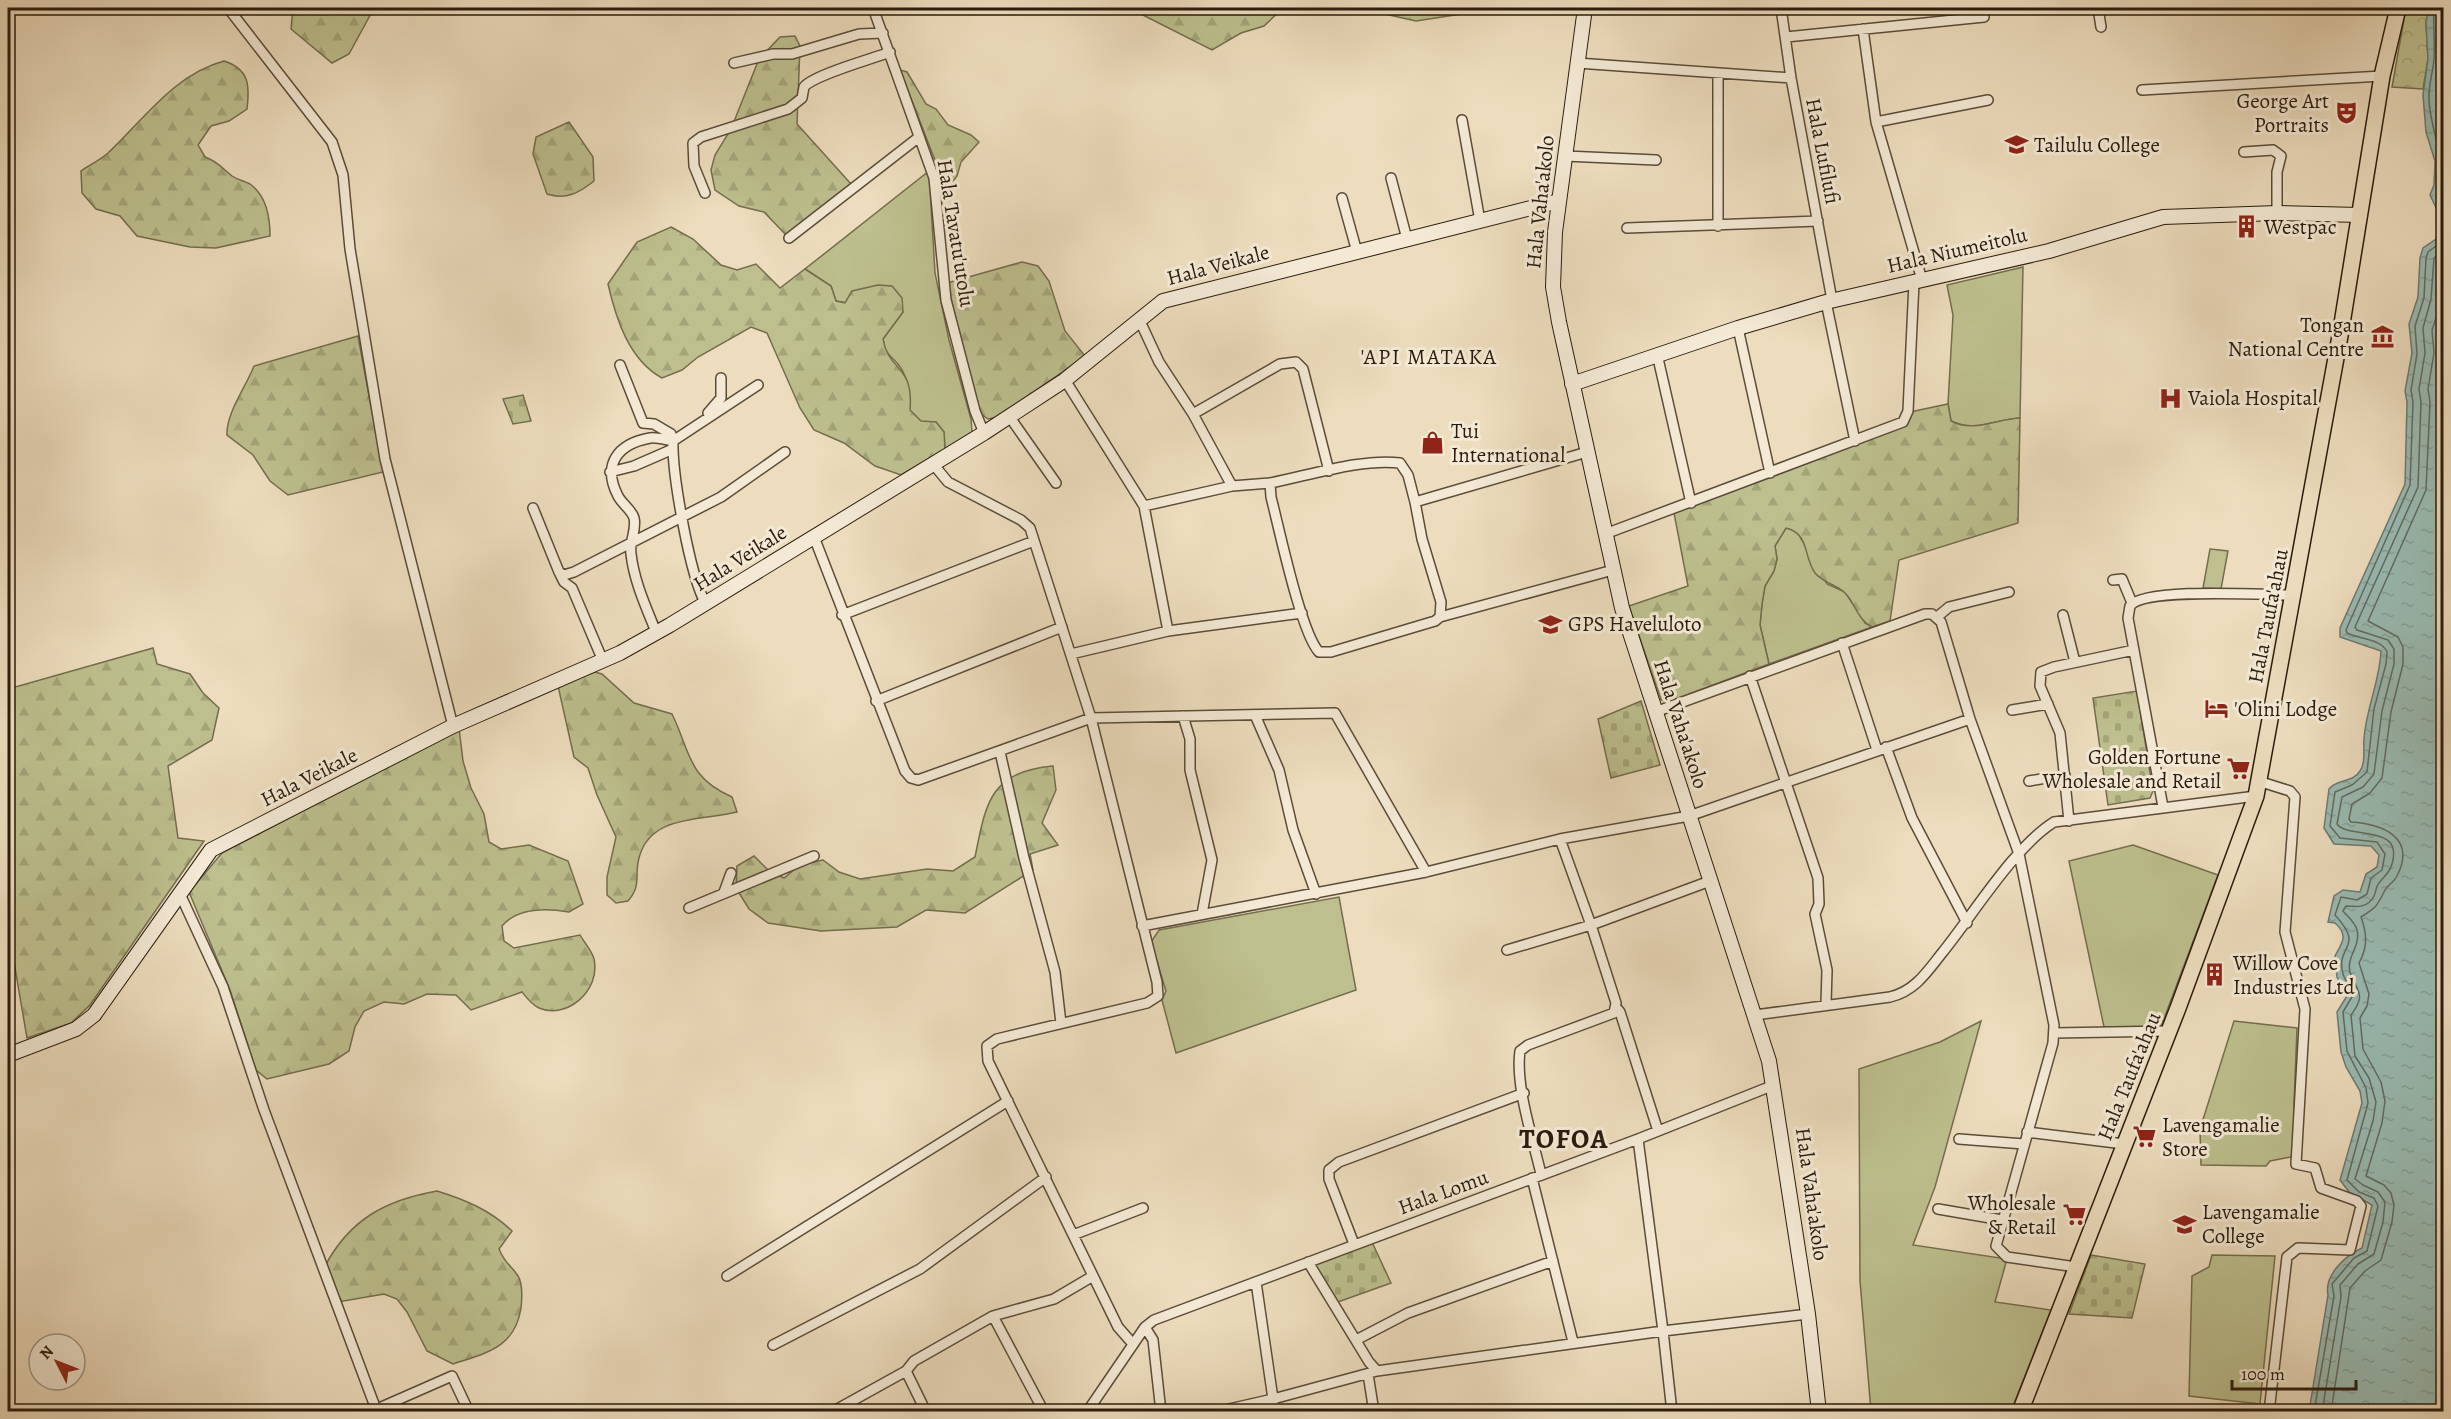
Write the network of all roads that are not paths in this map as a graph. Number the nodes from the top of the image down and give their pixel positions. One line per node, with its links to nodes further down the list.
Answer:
1 (228, 8): 102 (street)
2 (873, 8): 10 (street, Hala Tavatu'utolu)
3 (1585, 8): 14 (street, Hala Vaha'akolo)
4 (1781, 8): 11 (street, Hala Lufilufi)
5 (2098, 8): 8 (street)
6 (2398, 8): 16 (main road, Hala Taufa'ahau)
7 (1984, 17): 9 (street)
8 (2101, 27)
9 (1863, 29): 11 (street); 21 (street)
10 (882, 33): 12 (street, Hala Tavatu'utolu); 13 (street)
11 (1786, 37): 17 (street, Hala Lufilufi)
12 (890, 52): 22 (street, Hala Tavatu'utolu); 27 (street)
13 (735, 63)
14 (1577, 63): 15 (street); 24 (street, Hala Vaha'akolo)
15 (1718, 75): 17 (street); 34 (street)
16 (2382, 76): 18 (street); 31 (main road, Hala Taufa'ahau)
17 (1791, 78): 33 (street, Hala Lufilufi)
18 (2142, 90)
19 (1988, 100): 21 (street)
20 (1462, 120): 32 (street)
21 (1876, 122): 39 (street)
22 (919, 137): 36 (street); 52 (street, Hala Tavatu'utolu)
23 (2244, 152): 30 (street)
24 (1565, 156): 25 (street); 29 (street, Hala Vaha'akolo)
25 (1656, 160)
26 (1391, 178): 37 (street)
27 (705, 193)
28 (1342, 198): 38 (street)
29 (1559, 201): 32 (street, Hala Veikale); 47 (street, Hala Vaha'akolo)
30 (2277, 213): 31 (street, Hala Niumeitolu); 39 (street, Hala Niumeitolu)
31 (2360, 215): 77 (main road, Hala Taufa'ahau)
32 (1480, 221): 37 (street, Hala Veikale)
33 (1818, 221): 34 (street); 40 (street, Hala Lufilufi)
34 (1718, 226): 35 (street)
35 (1627, 228)
36 (789, 238)
37 (1407, 239): 38 (street, Hala Veikale)
38 (1357, 252): 41 (street, Hala Veikale)
39 (1918, 281): 40 (street, Hala Niumeitolu); 53 (street)
40 (1829, 301): 42 (street, Hala Niumeitolu); 53 (street, Hala Lufilufi)
41 (1139, 318): 46 (street, Hala Veikale); 49 (street)
42 (1738, 328): 43 (street, Hala Niumeitolu); 60 (street)
43 (1657, 354): 47 (street, Hala Niumeitolu); 65 (street)
44 (620, 365): 54 (street)
45 (721, 378): 51 (street)
46 (1065, 380): 50 (street, Hala Veikale); 66 (street)
47 (1572, 384): 56 (street, Hala Vaha'akolo)
48 (758, 385): 51 (street)
49 (1193, 414): 58 (street); 63 (street)
50 (1009, 416): 52 (street, Hala Veikale); 61 (street)
51 (700, 421): 54 (street)
52 (984, 433): 57 (street, Hala Veikale)
53 (1855, 441): 60 (street)
54 (673, 445): 59 (street); 59 (street); 68 (street)
55 (785, 452): 68 (street)
56 (1587, 452): 64 (street); 69 (street, Hala Vaha'akolo)
57 (933, 465): 70 (street, Hala Veikale); 71 (street)
58 (1329, 471): 62 (street); 64 (street)
59 (610, 472): 72 (street)
60 (1770, 473): 65 (street)
61 (1056, 483)
62 (1270, 483): 63 (street); 80 (street)
63 (1232, 486): 66 (street)
64 (1415, 502): 83 (street)
65 (1691, 503): 69 (street)
66 (1144, 506): 86 (street)
67 (533, 508): 74 (street)
68 (683, 516): 72 (street); 79 (street)
69 (1605, 534): 73 (street, Hala Vaha'akolo)
70 (814, 537): 79 (street, Hala Veikale); 81 (street)
71 (1034, 541): 81 (street); 85 (street)
72 (630, 542): 74 (street); 87 (street)
73 (1614, 570): 83 (street); 97 (street, Hala Vaha'akolo)
74 (559, 572): 91 (street)
75 (2113, 580): 78 (street)
76 (2009, 591): 84 (street)
77 (2294, 594): 78 (street); 108 (main road, Hala Taufa'ahau)
78 (2132, 603): 89 (street)
79 (706, 604): 87 (street, Hala Veikale)
80 (1302, 613): 83 (street); 86 (street)
81 (842, 615): 94 (street)
82 (2063, 615): 92 (street)
83 (1440, 617)
84 (1937, 617): 88 (street); 101 (street)
85 (1062, 627): 90 (street); 94 (street)
86 (1168, 631): 90 (street)
87 (656, 632): 91 (street, Hala Veikale)
88 (1842, 643): 93 (street); 103 (street)
89 (2134, 650): 92 (street); 109 (street)
90 (1071, 654): 100 (street)
91 (603, 661): 102 (street, Hala Veikale)
92 (2075, 662): 95 (street)
93 (1750, 676): 97 (street); 107 (street)
94 (876, 701): 104 (street)
95 (2048, 704): 96 (street); 105 (street)
96 (2012, 710)
97 (1655, 712): 110 (street, Hala Vaha'akolo)
98 (1255, 715): 99 (street); 115 (street); 120 (street)
99 (1184, 716): 100 (street); 122 (street)
100 (1091, 718): 104 (street); 125 (street)
101 (1970, 719): 103 (street); 113 (street)
102 (453, 726): 119 (street, Hala Veikale)
103 (1882, 748): 107 (street); 123 (street)
104 (1000, 752): 130 (street)
105 (2065, 774): 106 (street); 111 (street)
106 (2029, 781)
107 (1785, 782): 110 (street); 127 (street)
108 (2257, 789): 109 (street); 131 (main road, Hala Taufa'ahau); 180 (street)
109 (2163, 807): 111 (street)
110 (1689, 816): 112 (street); 117 (street, Hala Vaha'akolo)
111 (2069, 821): 113 (street)
112 (1560, 839): 115 (street); 124 (street)
113 (2019, 854): 123 (street); 132 (street)
114 (814, 856): 118 (street)
115 (1426, 872): 120 (street)
116 (731, 873): 118 (street)
117 (1710, 881): 124 (street); 129 (street, Hala Vaha'akolo)
118 (724, 892): 121 (street)
119 (180, 894): 133 (street, Hala Veikale); 167 (street)
120 (1316, 894): 122 (street)
121 (688, 908)
122 (1202, 914): 125 (street)
123 (1967, 923): 127 (street)
124 (1591, 925): 126 (street); 128 (street)
125 (1142, 926): 130 (street)
126 (1507, 950)
127 (1826, 1004): 129 (street)
128 (1616, 1007): 135 (street); 137 (street)
129 (1755, 1015): 134 (street, Hala Vaha'akolo)
130 (1061, 1023): 136 (street)
131 (2169, 1031): 132 (street); 142 (main road, Hala Taufa'ahau)
132 (2054, 1033): 138 (street)
133 (8, 1055)
134 (1774, 1085): 137 (street, Hala Lomu); 156 (street, Hala Vaha'akolo)
135 (1524, 1093): 143 (street); 149 (street)
136 (1008, 1101): 144 (street); 153 (street)
137 (1658, 1131): 139 (street, Hala Lomu)
138 (2028, 1132): 141 (street); 142 (street)
139 (1638, 1139): 143 (street, Hala Lomu); 159 (street)
140 (1959, 1139): 141 (street)
141 (2024, 1144): 147 (street)
142 (2124, 1144): 152 (main road, Hala Taufa'ahau)
143 (1536, 1176): 149 (street, Hala Lomu); 150 (street)
144 (1046, 1177): 148 (street); 163 (street)
145 (1143, 1208): 148 (street)
146 (1938, 1209): 147 (street)
147 (2002, 1220): 152 (street)
148 (1073, 1234): 154 (street)
149 (1354, 1245): 151 (street, Hala Lomu)
150 (1552, 1261): 160 (street); 161 (street)
151 (1308, 1262): 155 (street, Hala Lomu); 160 (street)
152 (2076, 1267): 179 (main road, Hala Taufa'ahau)
153 (727, 1276)
154 (1093, 1276): 157 (street); 162 (street)
155 (1256, 1282): 158 (street, Hala Lomu); 166 (street)
156 (1808, 1314): 159 (street); 178 (street, Hala Vaha'akolo)
157 (993, 1316): 164 (street); 171 (street)
158 (1145, 1327): 162 (street, Hala Lomu); 173 (street)
159 (1663, 1330): 161 (street); 177 (street)
160 (1356, 1340): 165 (street)
161 (1573, 1342): 165 (street)
162 (1133, 1344): 172 (street, Hala Lomu)
163 (773, 1345)
164 (906, 1371): 169 (street); 170 (street)
165 (1373, 1372): 166 (street); 176 (street)
166 (1273, 1399): 174 (street); 175 (street)
167 (374, 1411): 168 (street)
168 (469, 1412)
169 (832, 1412)
170 (926, 1412)
171 (1044, 1412)
172 (1087, 1412)
173 (1161, 1412)
174 (1216, 1412)
175 (1274, 1412)
176 (1374, 1412)
177 (1672, 1412)
178 (1819, 1412)
179 (2020, 1412)
180 (2269, 1412)

